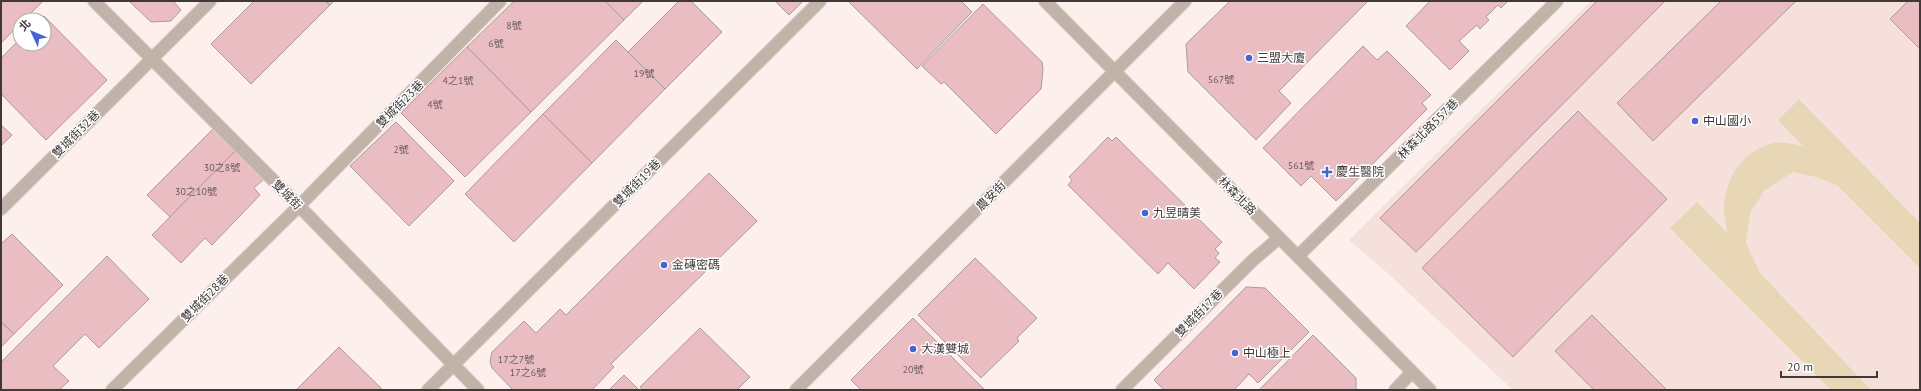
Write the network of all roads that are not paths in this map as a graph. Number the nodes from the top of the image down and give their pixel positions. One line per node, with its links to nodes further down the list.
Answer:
1 (94, 1): 8 (street, 雙城街)
2 (210, 1): 8 (street, 雙城街32巷)
3 (500, 1): 10 (street, 雙城街23巷)
4 (820, 1): 14 (street, 雙城街19巷)
5 (1045, 1): 9 (street, 林森北路)
6 (1185, 1): 9 (street, 農安街)
7 (1557, 1): 13 (street, 林森北路557巷)
8 (151, 59): 10 (street, 雙城街); 11 (street, 雙城街32巷)
9 (1115, 72): 12 (street, 林森北路); 19 (street, 農安街)
10 (299, 206): 14 (street, 雙城街); 16 (street, 雙城街28巷)
11 (1, 209)
12 (1279, 238): 13 (street, 林森北路); 20 (street, 雙城街17巷)
13 (1298, 256): 15 (street, 林森北路)
14 (453, 364): 17 (street, 雙城街19巷); 18 (street, 雙城街)
15 (1412, 372): 21 (street); 22 (street, 林森北路)
16 (112, 390)
17 (428, 390)
18 (478, 390)
19 (796, 390)
20 (1122, 390)
21 (1395, 390)
22 (1430, 390)

